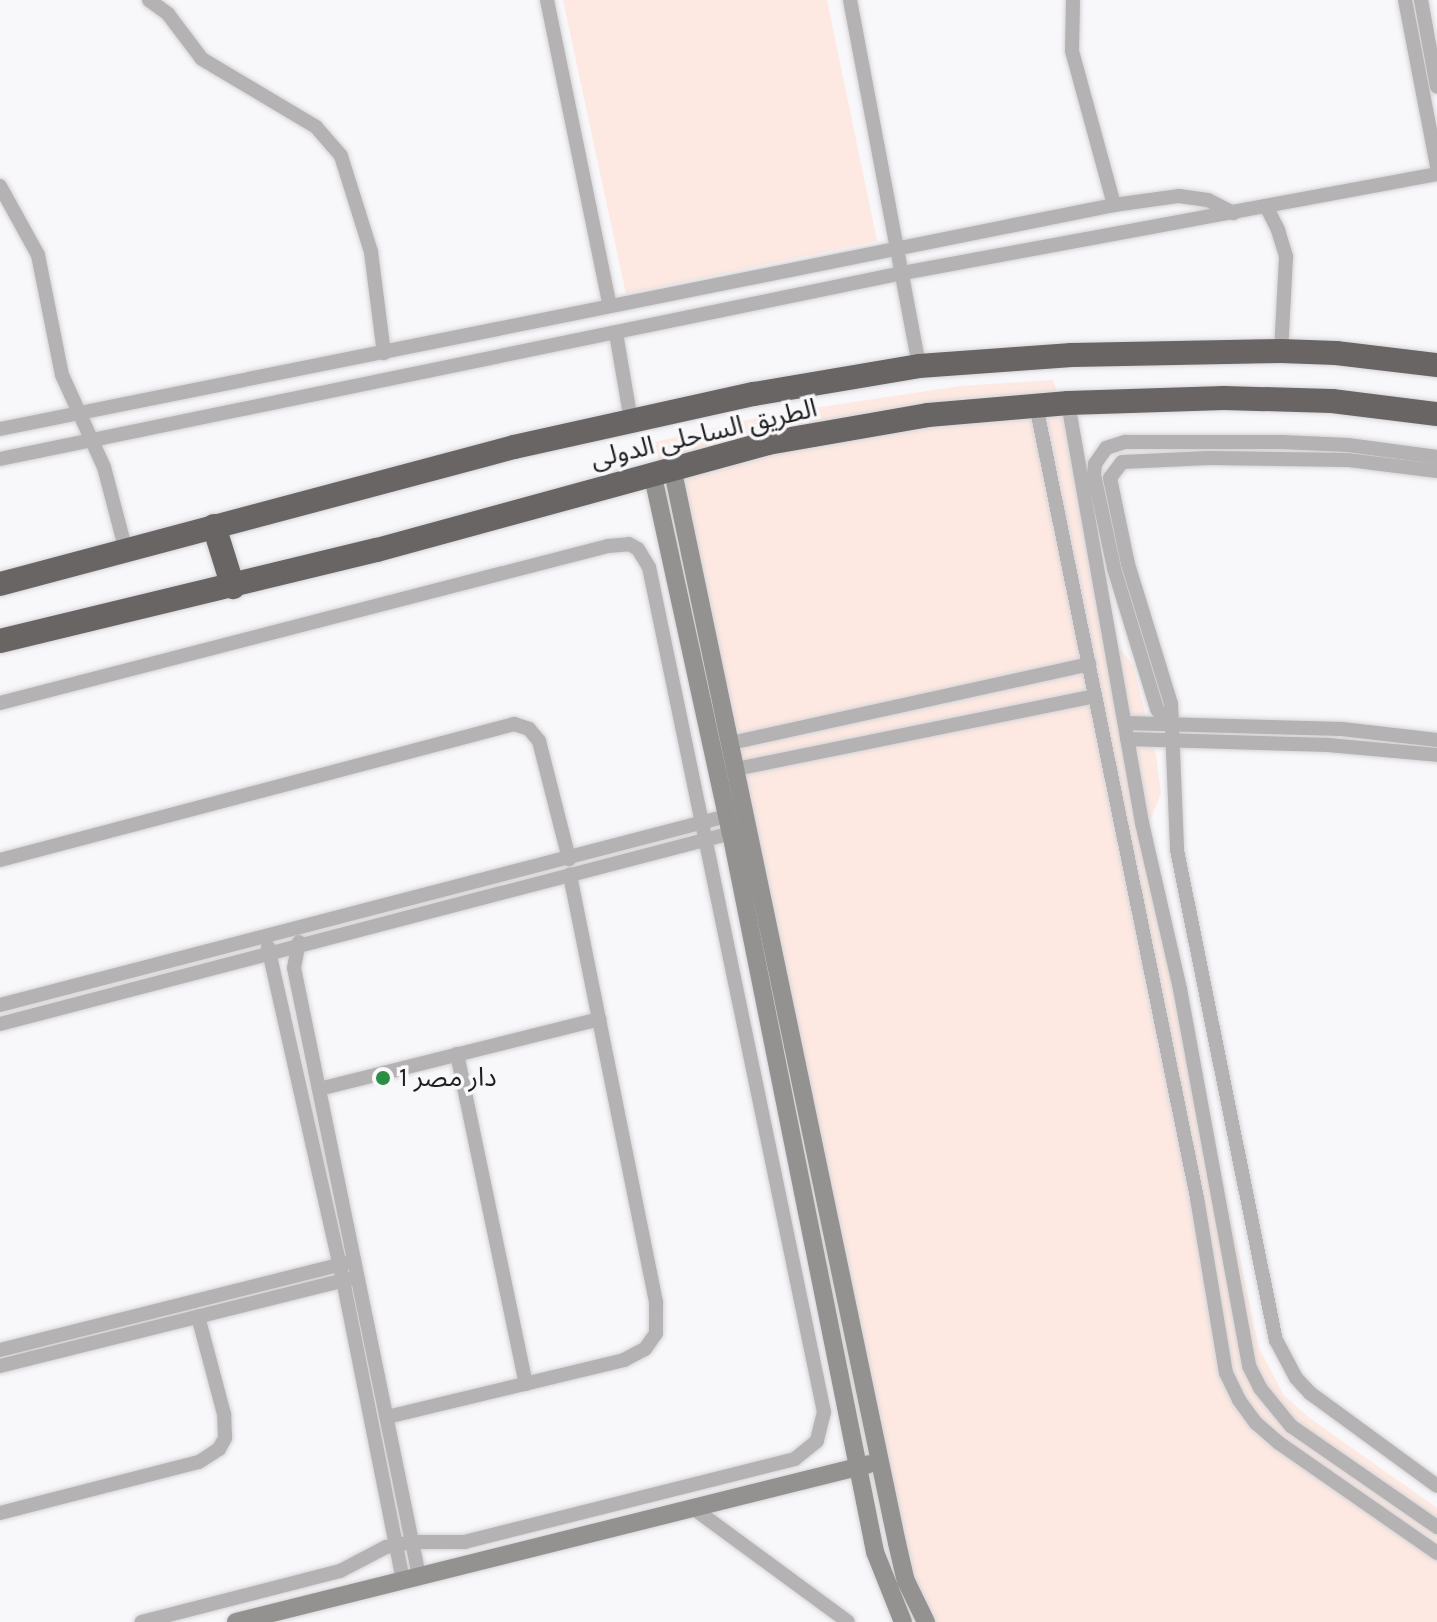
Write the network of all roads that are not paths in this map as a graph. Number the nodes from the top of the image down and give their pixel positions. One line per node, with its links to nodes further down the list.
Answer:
1 (547, 0): 16 (street)
2 (850, 0): 14 (street)
3 (1073, 0): 11 (street)
4 (1405, 0): 8 (street)
5 (1421, 0): 7 (street)
6 (157, 2): 19 (street)
7 (1437, 87)
8 (1437, 166)
9 (1437, 174): 12 (street)
10 (0, 186): 24 (street)
11 (1114, 205): 13 (street); 14 (street)
12 (1266, 206): 13 (street); 18 (street)
13 (1234, 213): 15 (street)
14 (898, 249): 15 (street); 16 (street)
15 (903, 273): 17 (street); 21 (street)
16 (608, 306): 17 (street); 17 (street); 19 (street)
17 (614, 334): 26 (street); 28 (street)
18 (1281, 351): 20 (highway, الطريق الساحلى الدولى); 21 (highway, الطريق الساحلى الدولى)
19 (384, 353): 24 (street)
20 (1434, 359)
21 (919, 366): 26 (highway, الطريق الساحلى الدولى)
22 (1068, 403): 23 (highway, الطريق الساحلى الدولى); 25 (highway, الطريق الساحلى الدولى); 40 (street)
23 (1036, 405): 33 (highway, الطريق الساحلى الدولى); 41 (street)
24 (79, 413): 27 (street); 28 (street)
25 (1437, 414)
26 (631, 421): 35 (highway, الطريق الساحلى الدولى)
27 (0, 429)
28 (92, 440): 31 (street); 36 (street)
29 (1099, 456): 30 (street); 32 (street); 46 (street)
30 (1437, 457)
31 (0, 459)
32 (1116, 466): 34 (street); 46 (street)
33 (662, 470): 38 (highway, الطريق الساحلى الدولى); 50 (street); 56 (street)
34 (1437, 471)
35 (214, 526): 36 (highway, الطريق الساحلى الدولى); 38 (highway)
36 (126, 551): 37 (highway, الطريق الساحلى الدولى)
37 (0, 584)
38 (233, 587): 39 (highway, الطريق الساحلى الدولى)
39 (0, 641)
40 (1109, 641): 41 (street); 45 (street)
41 (1086, 645): 42 (street)
42 (1089, 664): 43 (street); 50 (street)
43 (1095, 696): 52 (street); 54 (street)
44 (0, 703): 55 (street)
45 (1125, 723): 46 (street); 47 (street)
46 (1169, 724): 48 (street); 49 (street)
47 (1127, 739): 49 (street); 53 (street)
48 (1437, 740)
49 (1170, 741): 51 (street); 81 (street)
50 (731, 743): 52 (street)
51 (1437, 755)
52 (736, 769): 79 (street)
53 (1137, 793): 54 (street); 84 (street)
54 (1116, 799): 87 (street)
55 (701, 823): 56 (street); 57 (street); 58 (street)
56 (729, 824): 57 (street); 80 (street)
57 (705, 839): 60 (street); 85 (street)
58 (569, 859): 59 (street); 61 (street)
59 (0, 860)
60 (570, 875): 63 (street); 66 (street)
61 (295, 927): 62 (street); 63 (street)
62 (265, 935): 64 (street); 65 (street)
63 (298, 947): 64 (street); 69 (street)
64 (270, 954): 67 (street); 71 (street)
65 (0, 1005)
66 (599, 1019): 68 (street); 77 (street)
67 (0, 1024)
68 (457, 1054): 69 (street); 77 (street)
69 (319, 1089): 70 (street)
70 (355, 1261): 71 (street); 72 (street)
71 (339, 1265): 73 (street); 75 (street)
72 (358, 1276): 73 (street); 78 (street)
73 (343, 1280): 74 (street); 86 (street)
74 (198, 1316): 76 (street); 83 (street)
75 (0, 1350)
76 (0, 1366)
77 (526, 1384): 78 (street)
78 (387, 1417): 85 (street)
79 (880, 1462): 80 (street); 95 (street)
80 (859, 1467): 82 (street); 94 (street)
81 (1437, 1486)
82 (693, 1508): 88 (street); 93 (street)
83 (0, 1513)
84 (1437, 1527)
85 (412, 1542): 86 (street); 88 (street)
86 (396, 1545): 88 (street); 91 (street)
87 (1437, 1553)
88 (411, 1578): 89 (street)
89 (298, 1614): 90 (street)
90 (275, 1617): 92 (street)
91 (141, 1622)
92 (236, 1622)
93 (848, 1622)
94 (903, 1622)
95 (926, 1622)

